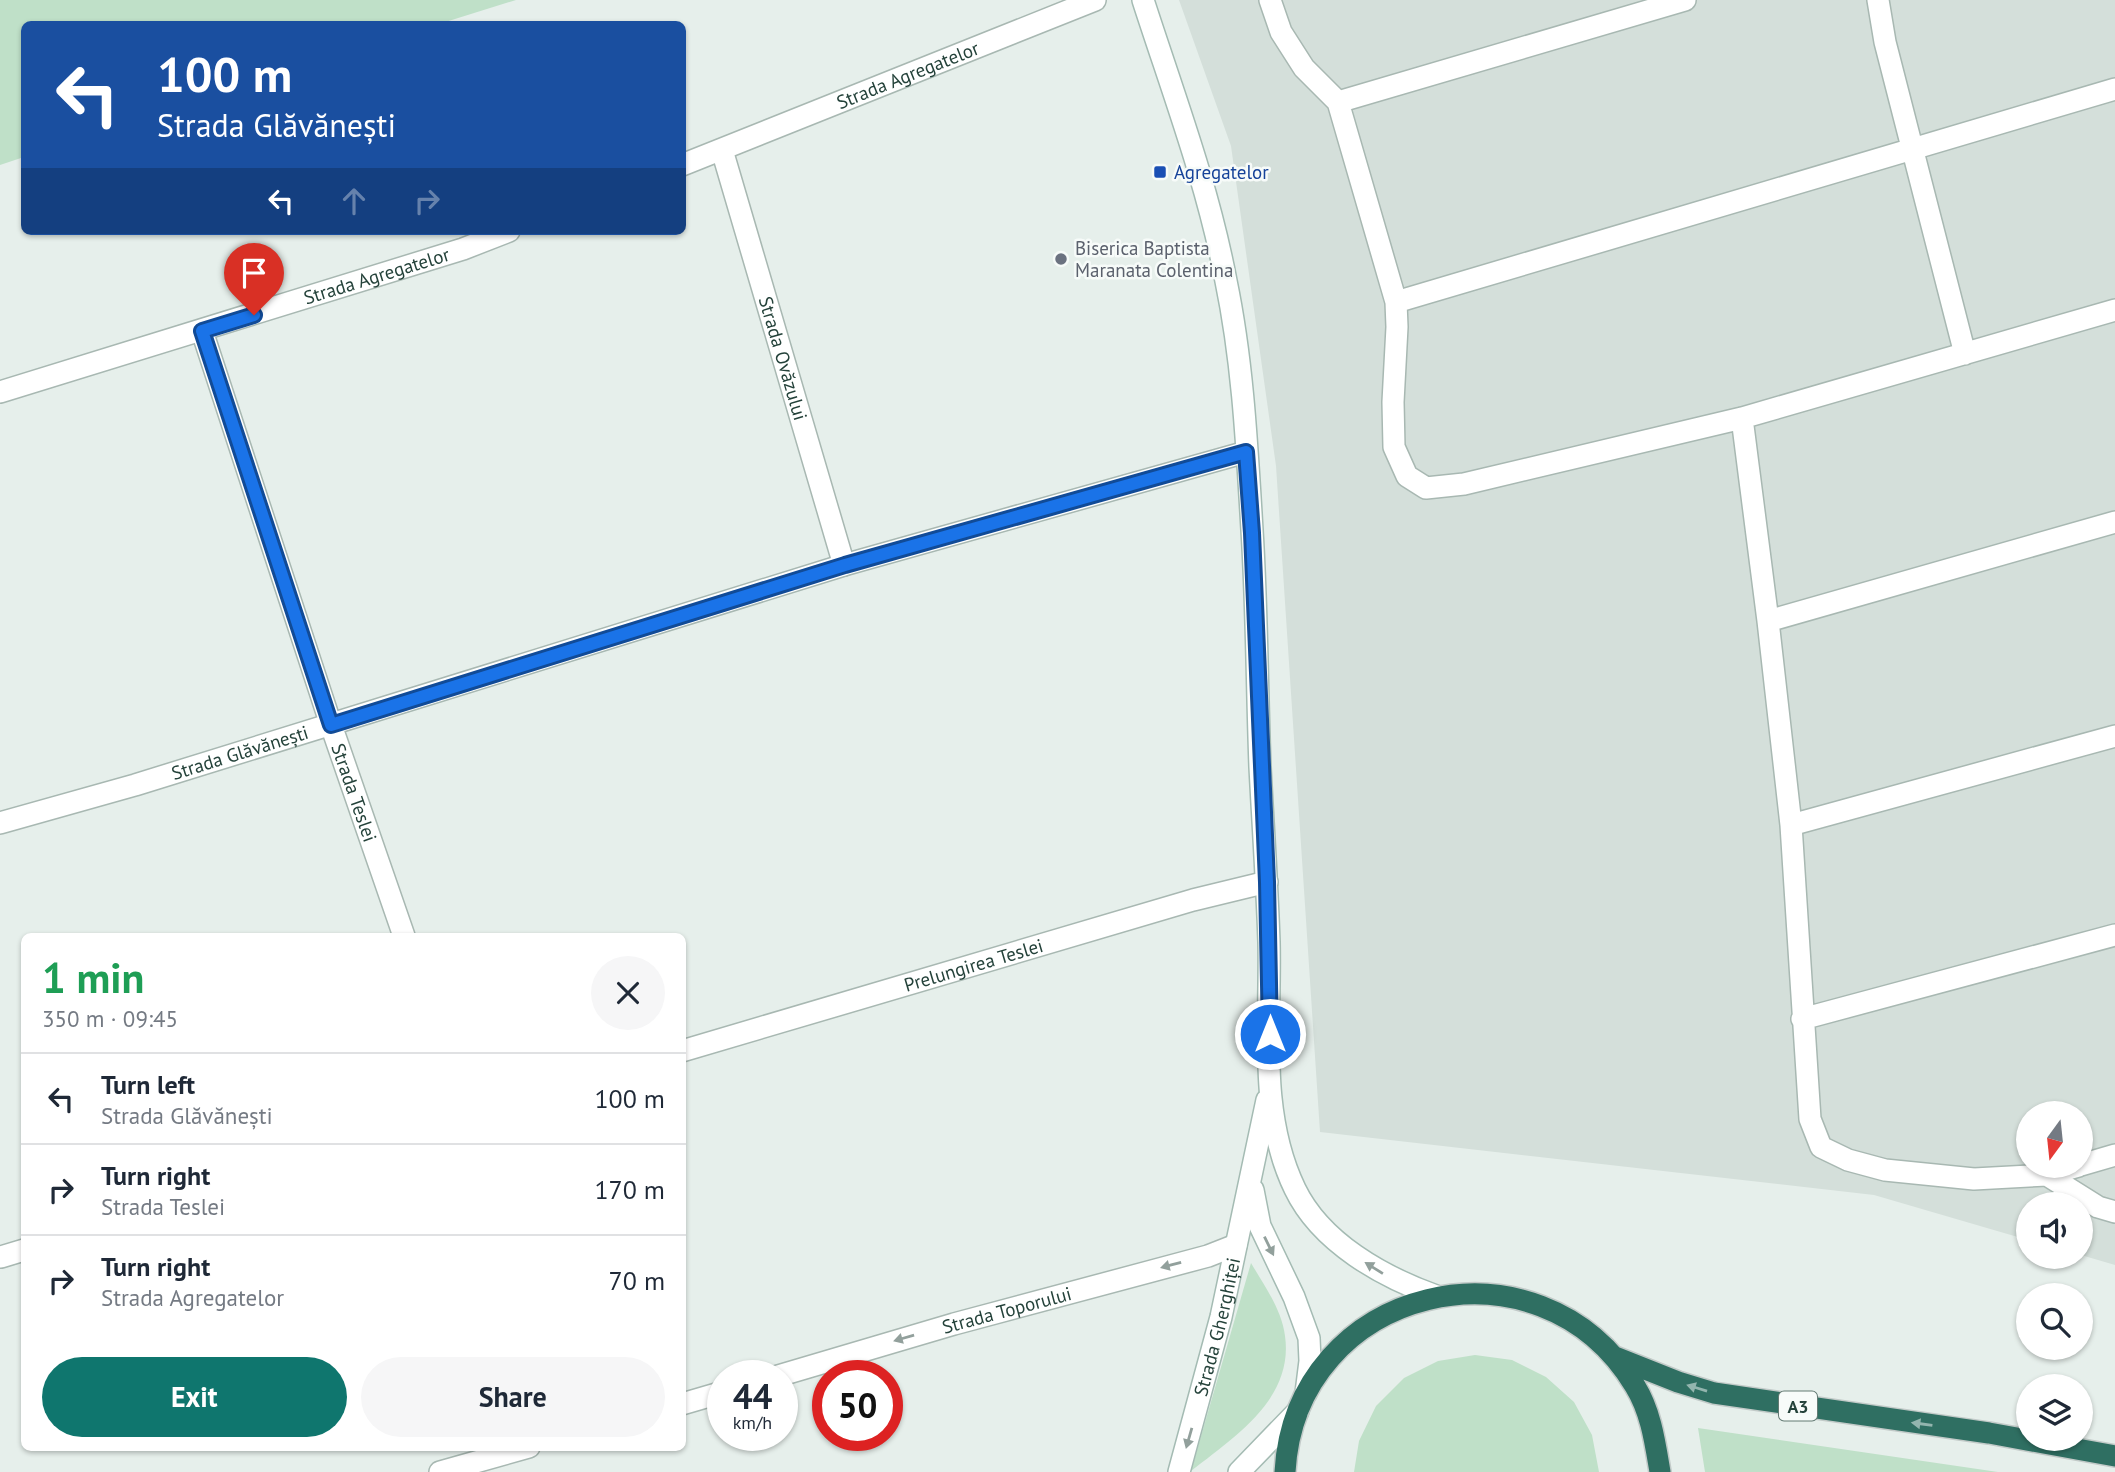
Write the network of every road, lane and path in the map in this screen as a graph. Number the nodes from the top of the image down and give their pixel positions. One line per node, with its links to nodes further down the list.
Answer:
1 (1095, 0): 9 (street, Strada Agregatelor)
2 (1143, 0): 18 (street, Strada Gherghiței)
3 (1270, 0): 7 (street)
4 (1685, 0): 7 (street)
5 (1878, 0): 8 (street)
6 (2115, 89): 8 (street)
7 (1338, 102): 12 (street)
8 (1913, 148): 12 (street); 15 (street)
9 (722, 150): 10 (street, Strada Agregatelor); 20 (street, Strada Ovăzului)
10 (686, 164)
11 (498, 235): 14 (street, Strada Agregatelor)
12 (1396, 302): 17 (street)
13 (2115, 310): 15 (street)
14 (202, 331): 16 (street, Strada Agregatelor); 22 (street, Strada Teslei)
15 (1965, 354): 17 (street)
16 (0, 392)
17 (1742, 418): 21 (street)
18 (1246, 452): 20 (street, Strada Glăvănești); 26 (street, Strada Gherghiței)
19 (2115, 522): 21 (street)
20 (845, 565): 22 (street, Strada Glăvănești)
21 (1768, 621): 25 (street)
22 (331, 725): 24 (street, Strada Glăvănești); 27 (street, Strada Teslei)
23 (2115, 736): 25 (street)
24 (0, 823)
25 (1791, 825): 29 (street)
26 (1267, 882): 30 (street, Prelungirea Teslei); 31 (street, Strada Gherghiței)
27 (403, 933)
28 (2115, 935): 29 (street)
29 (1802, 1019): 34 (street)
30 (686, 1050)
31 (1269, 1088): 36 (street, Strada Gherghiței); 41 (street, Strada Gherghiței, one-way to 31)
32 (2115, 1155): 33 (street)
33 (2093, 1161)
34 (2016, 1177)
35 (2052, 1178): 37 (street)
36 (1251, 1181): 38 (street, Strada Gherghiței); 45 (street, Strada Gherghiței, one-way to 45)
37 (2115, 1212)
38 (1236, 1245): 43 (street, Strada Toporului, one-way to 43); 50 (street, Strada Gherghiței, one-way to 50)
39 (21, 1251): 40 (street)
40 (1, 1257)
41 (1436, 1296): 42 (highway, A3); 45 (highway, A3)
42 (1613, 1356): 48 (highway, A3, one-way to 42); 53 (highway, A3)
43 (798, 1370)
44 (707, 1397): 46 (street)
45 (1302, 1402): 51 (street); 52 (highway, A3)
46 (686, 1403)
47 (515, 1451): 49 (street)
48 (2115, 1456)
49 (440, 1472)
50 (1179, 1472)
51 (1239, 1472)
52 (1285, 1472)
53 (1660, 1472)

